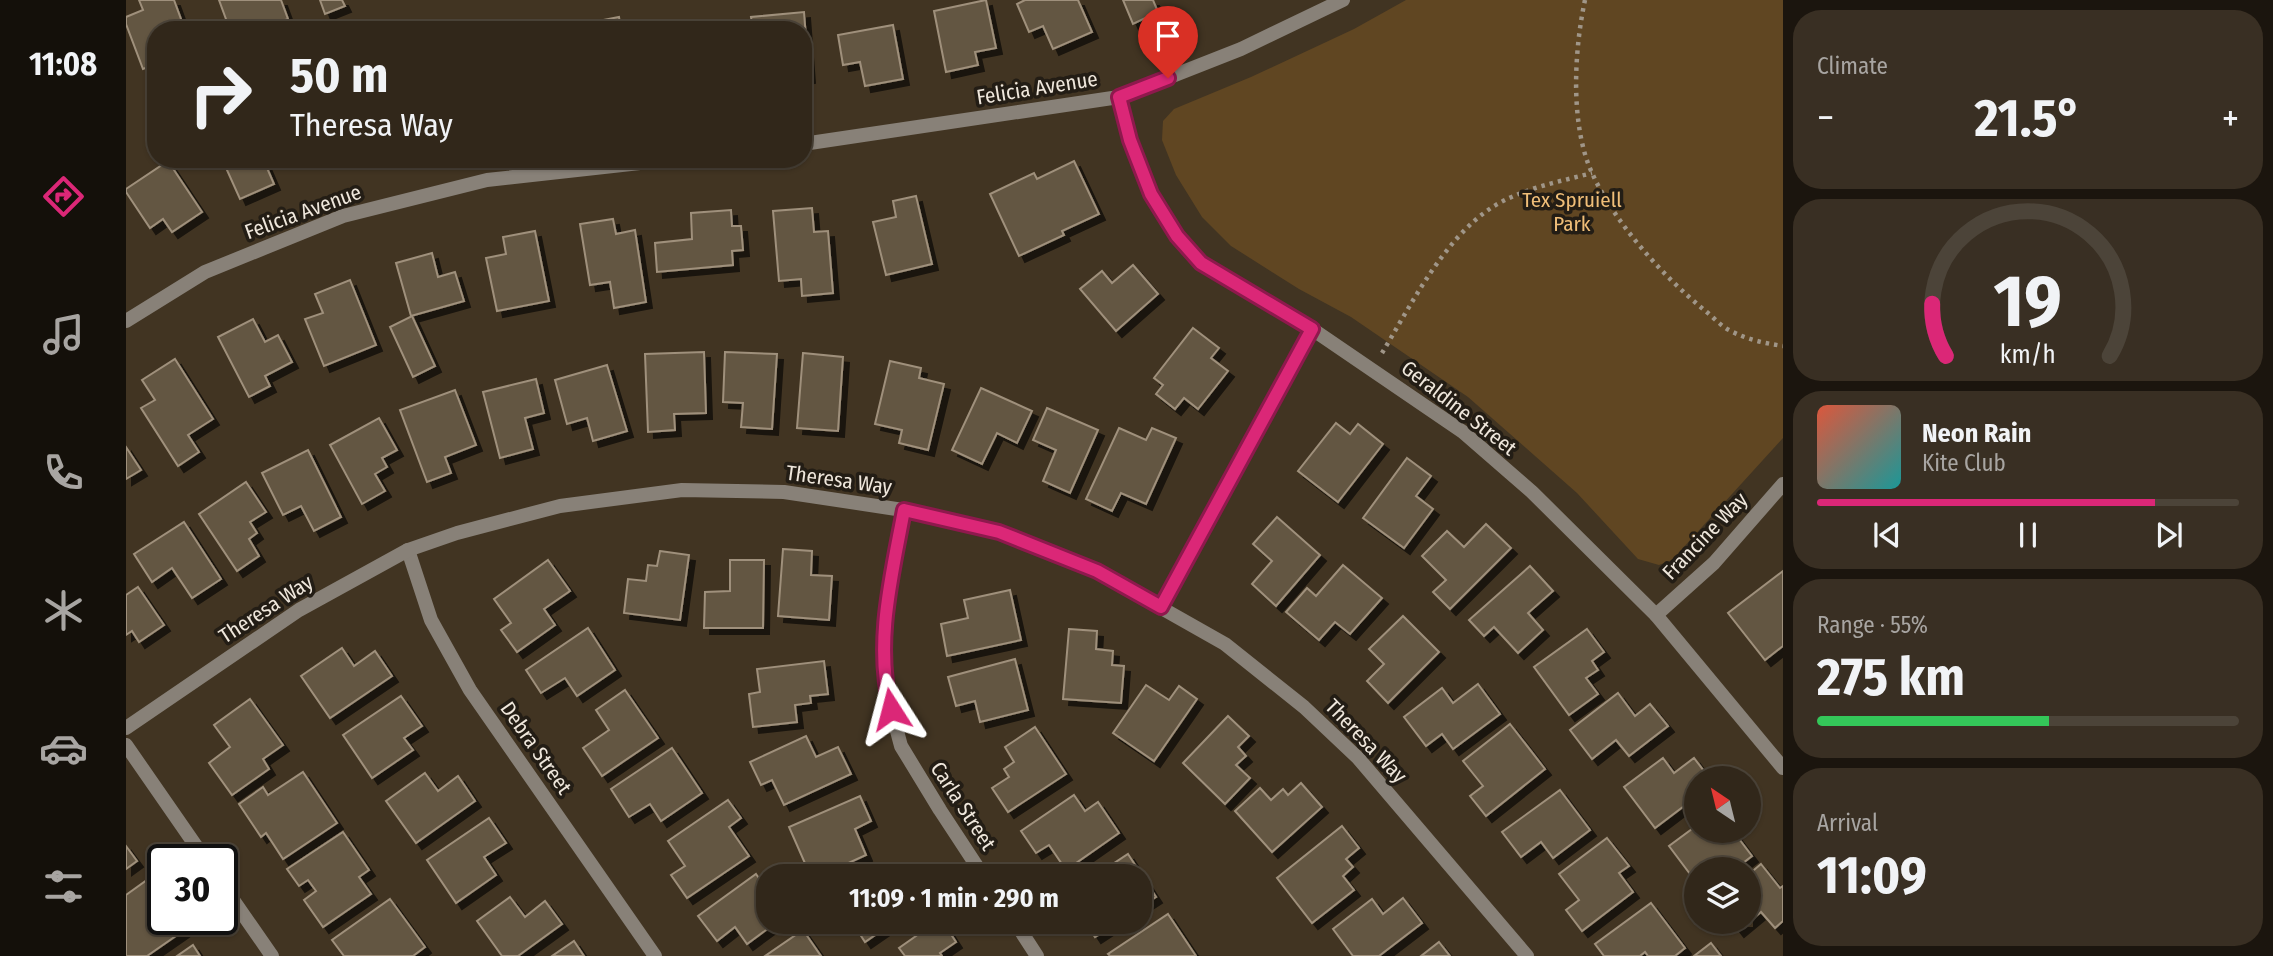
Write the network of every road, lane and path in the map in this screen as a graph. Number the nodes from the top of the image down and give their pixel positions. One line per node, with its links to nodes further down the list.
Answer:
1 (1343, 0): 3 (street, Felicia Avenue)
2 (1586, 0): 6 (path)
3 (1119, 97): 4 (street, Felicia Avenue); 8 (street, Geraldine Street)
4 (812, 143)
5 (595, 168): 7 (street, Felicia Avenue)
6 (1592, 173): 9 (path); 10 (path)
7 (126, 321)
8 (1312, 329): 10 (street, Geraldine Street); 14 (street)
9 (1783, 346)
10 (1373, 369): 15 (street, Geraldine Street)
11 (1783, 484): 15 (street, Francine Way)
12 (904, 510): 13 (street, Theresa Way); 14 (street, Theresa Way); 20 (street, Carla Street)
13 (408, 550): 16 (street, Theresa Way); 24 (street, Debra Street)
14 (1161, 607): 26 (street, Theresa Way)
15 (1656, 615): 18 (street, Geraldine Street)
16 (126, 728)
17 (126, 745): 19 (street)
18 (1783, 768)
19 (195, 844)
20 (975, 864)
21 (238, 907): 23 (street)
22 (1023, 934): 25 (street)
23 (272, 956)
24 (655, 956)
25 (1037, 956)
26 (1527, 956)

